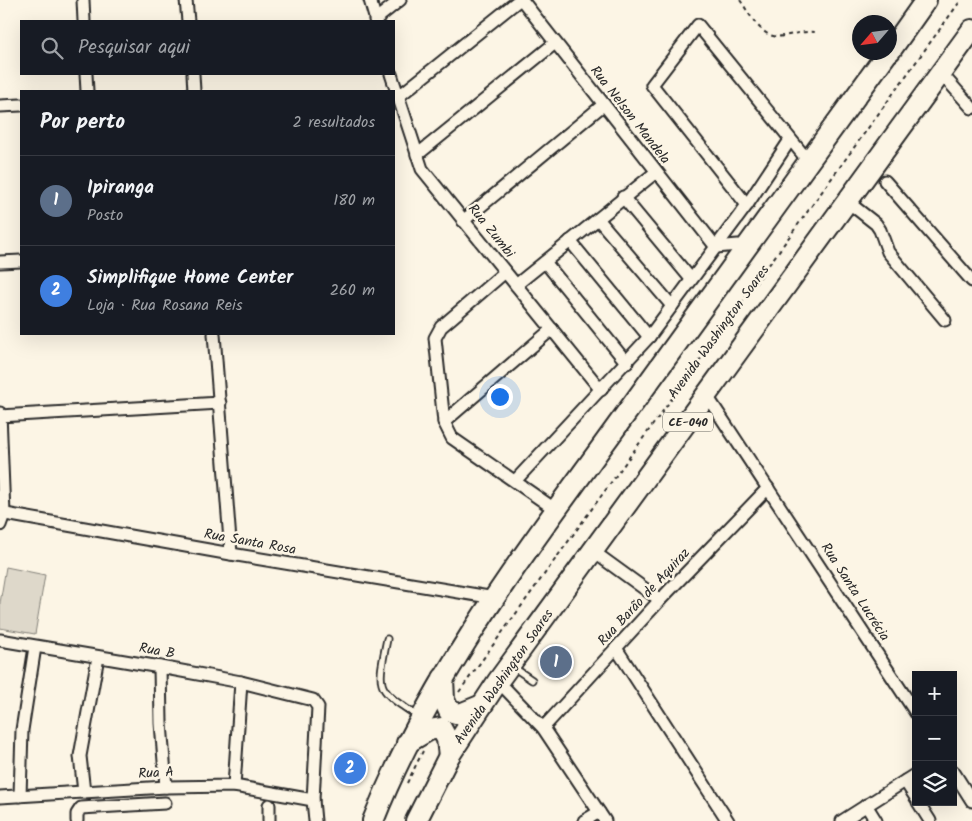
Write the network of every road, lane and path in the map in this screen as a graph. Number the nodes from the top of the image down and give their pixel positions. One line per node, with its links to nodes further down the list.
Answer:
1 (83, 0): 9 (street)
2 (186, 0): 10 (street)
3 (370, 0): 11 (street)
4 (400, 0): 12 (street)
5 (520, 0): 16 (street, Rua Nelson Mandela); 24 (street)
6 (740, 0): 14 (path)
7 (926, 0): 15 (highway, Avenida Washington Soares)
8 (961, 0): 81 (path, Avenida Washington Soares)
9 (84, 20)
10 (188, 20)
11 (375, 20)
12 (376, 20)
13 (972, 30): 18 (highway, Avenida Washington Soares / CE-040)
14 (815, 32)
15 (897, 41)
16 (555, 44): 26 (street, Rua Nelson Mandela); 30 (street)
17 (883, 60): 31 (highway, Avenida Washington Soares)
18 (941, 74): 28 (street); 35 (highway, Avenida Washington Soares / CE-040)
19 (86, 75): 22 (street)
20 (193, 75): 23 (street)
21 (391, 75): 24 (street, Rua Zumbi)
22 (87, 90)
23 (194, 90)
24 (398, 97): 30 (street, Rua Zumbi)
25 (20, 105): 27 (street)
26 (603, 105): 32 (street, Rua Nelson Mandela); 38 (street)
27 (0, 106)
28 (972, 108)
29 (790, 140): 31 (street); 36 (street, Avenida Washington Soares); 36 (street)
30 (417, 155): 38 (street, Rua Zumbi)
31 (809, 162): 41 (highway, Avenida Washington Soares)
32 (656, 172): 34 (street); 40 (street, Rua Nelson Mandela)
33 (885, 181): 48 (street)
34 (623, 197): 37 (street); 47 (street)
35 (848, 202): 51 (street); 57 (highway, Avenida Washington Soares / CE-040)
36 (747, 206): 40 (street, Avenida Washington Soares)
37 (598, 219): 39 (street); 50 (street)
38 (463, 221): 46 (street, Rua Zumbi)
39 (570, 241): 44 (street); 54 (street)
40 (716, 247): 41 (street); 45 (street, Avenida Washington Soares)
41 (745, 251): 45 (highway, Avenida Washington Soares)
42 (20, 261): 43 (street)
43 (0, 262)
44 (546, 262): 49 (street); 55 (street)
45 (717, 267): 47 (street, Avenida Washington Soares); 63 (highway, Avenida Washington Soares)
46 (505, 272): 49 (street, Rua Zumbi); 60 (street)
47 (691, 279): 50 (street, Avenida Washington Soares)
48 (972, 281)
49 (516, 285): 52 (street, Rua Zumbi)
50 (672, 306): 54 (street, Avenida Washington Soares)
51 (946, 320)
52 (552, 330): 56 (street, Rua Zumbi); 60 (street)
53 (214, 335): 58 (street)
54 (649, 337): 55 (street, Avenida Washington Soares)
55 (627, 363): 56 (street, Avenida Washington Soares)
56 (601, 390): 61 (street, Avenida Washington Soares)
57 (707, 396): 62 (street, Rua Santa Lucrécia); 65 (highway, Avenida Washington Soares / CE-040)
58 (220, 403): 59 (street); 66 (street)
59 (0, 415): 64 (street)
60 (444, 422): 61 (street)
61 (515, 481): 63 (street)
62 (768, 488): 68 (street, Rua Barão de Aquiraz); 80 (street, Rua Santa Lucrécia)
63 (556, 510): 67 (highway, Avenida Washington Soares)
64 (1, 517): 66 (street, Rua Santa Rosa)
65 (594, 552): 68 (street); 75 (highway, Avenida Washington Soares / CE-040)
66 (230, 554): 67 (street, Rua Santa Rosa)
67 (495, 598): 76 (highway, Avenida Washington Soares)
68 (660, 600): 72 (street, Rua Barão de Aquiraz)
69 (0, 640): 71 (street, Rua B)
70 (387, 640): 82 (lane)
71 (34, 647): 73 (street, Rua B); 94 (street)
72 (616, 648): 83 (street, Rua Barão de Aquiraz); 109 (street)
73 (98, 657): 74 (street, Rua B); 93 (street)
74 (160, 667): 78 (street, Rua B); 90 (street)
75 (504, 673): 77 (lane); 79 (highway, Avenida Washington Soares / CE-040); 83 (street)
76 (443, 678): 81 (highway); 82 (highway, Avenida Washington Soares)
77 (532, 680)
78 (241, 682): 89 (street); 96 (street, Rua B)
79 (482, 705): 81 (highway); 85 (highway, Avenida Washington Soares / CE-040)
80 (912, 707)
81 (449, 711)
82 (421, 718): 84 (highway, Avenida Washington Soares)
83 (543, 728): 102 (street)
84 (416, 745): 85 (highway); 91 (path); 106 (highway, Avenida Washington Soares)
85 (449, 756): 107 (highway, Avenida Washington Soares / CE-040)
86 (912, 776): 88 (street)
87 (957, 777): 97 (street)
88 (905, 780): 92 (street); 100 (street)
89 (234, 786): 90 (street, Rua A); 96 (street, Rua A)
90 (166, 787): 93 (street, Rua A)
91 (404, 790)
92 (912, 791)
93 (84, 792): 94 (street, Rua A)
94 (20, 796): 95 (street, Rua A)
95 (0, 797)
96 (313, 800): 105 (street)
97 (972, 801)
98 (165, 803): 103 (street)
99 (269, 805): 104 (street)
100 (866, 805): 110 (street); 111 (street)
101 (921, 806): 112 (street)
102 (602, 816): 108 (street)
103 (77, 821)
104 (269, 821)
105 (314, 821)
106 (373, 821)
107 (416, 821)
108 (584, 821)
109 (728, 821)
110 (842, 821)
111 (876, 821)
112 (930, 821)

